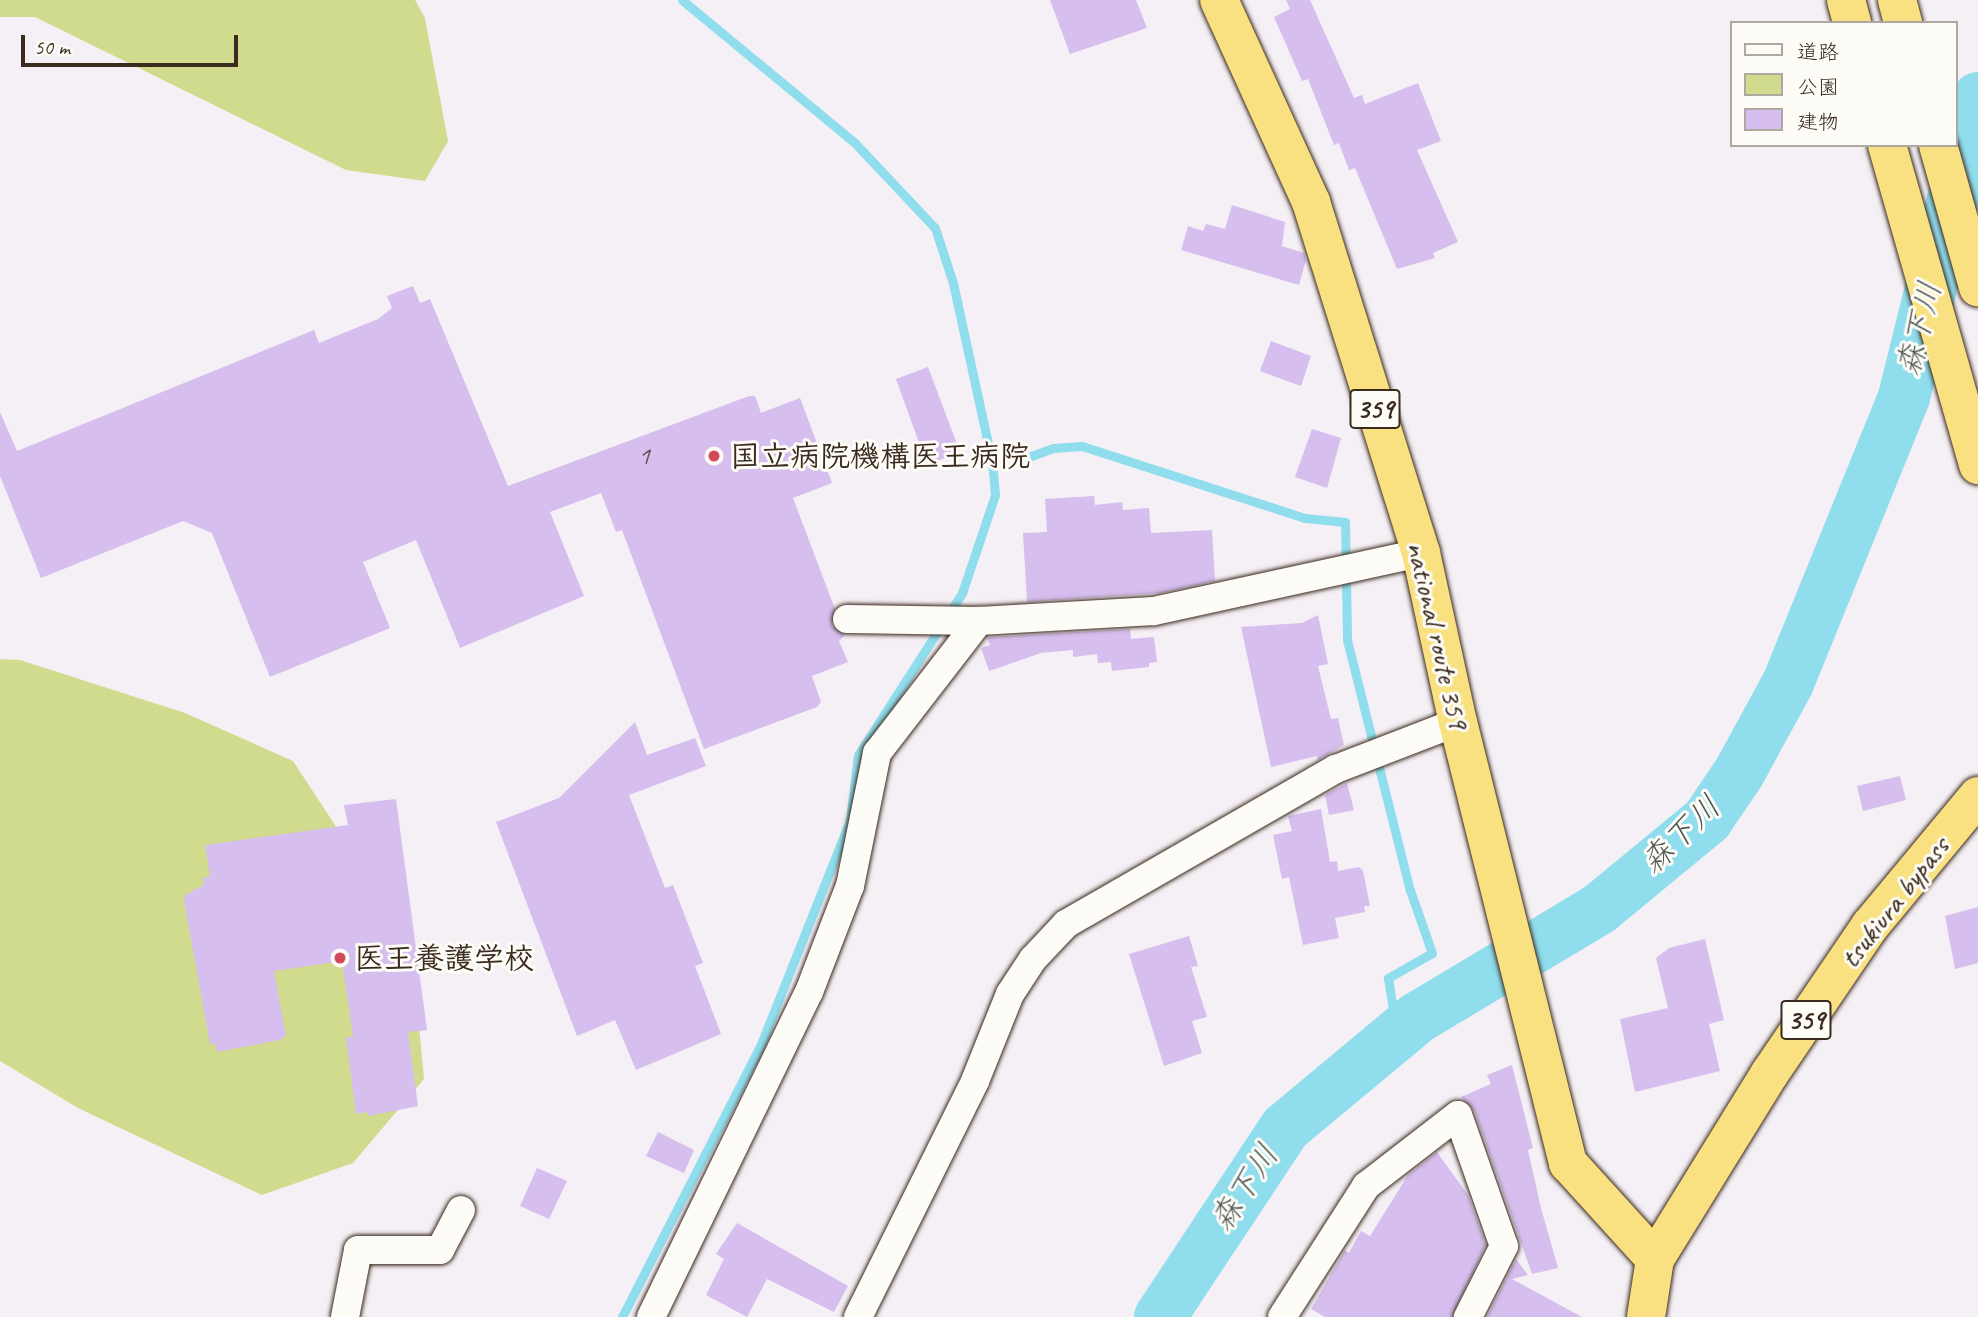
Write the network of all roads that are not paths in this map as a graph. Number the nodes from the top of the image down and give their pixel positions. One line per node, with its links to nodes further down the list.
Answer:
1 (1219, 0): 8 (highway, national route 359 / 359)
2 (1897, 0): 3 (highway)
3 (1902, 21)
4 (1888, 147): 7 (highway)
5 (1939, 147): 6 (highway)
6 (1978, 288)
7 (1978, 465)
8 (1421, 553): 10 (street); 11 (highway, national route 359 / 359)
9 (847, 618): 10 (street)
10 (969, 621): 16 (street)
11 (1458, 722): 14 (highway, national route 359 / 359); 17 (street)
12 (1978, 796): 14 (highway, tsukiura bypass / 359)
13 (461, 1210): 15 (street)
14 (1655, 1259): 20 (highway, 359)
15 (345, 1317)
16 (651, 1317)
17 (858, 1317)
18 (1282, 1317): 19 (street)
19 (1468, 1317)
20 (1646, 1317)

